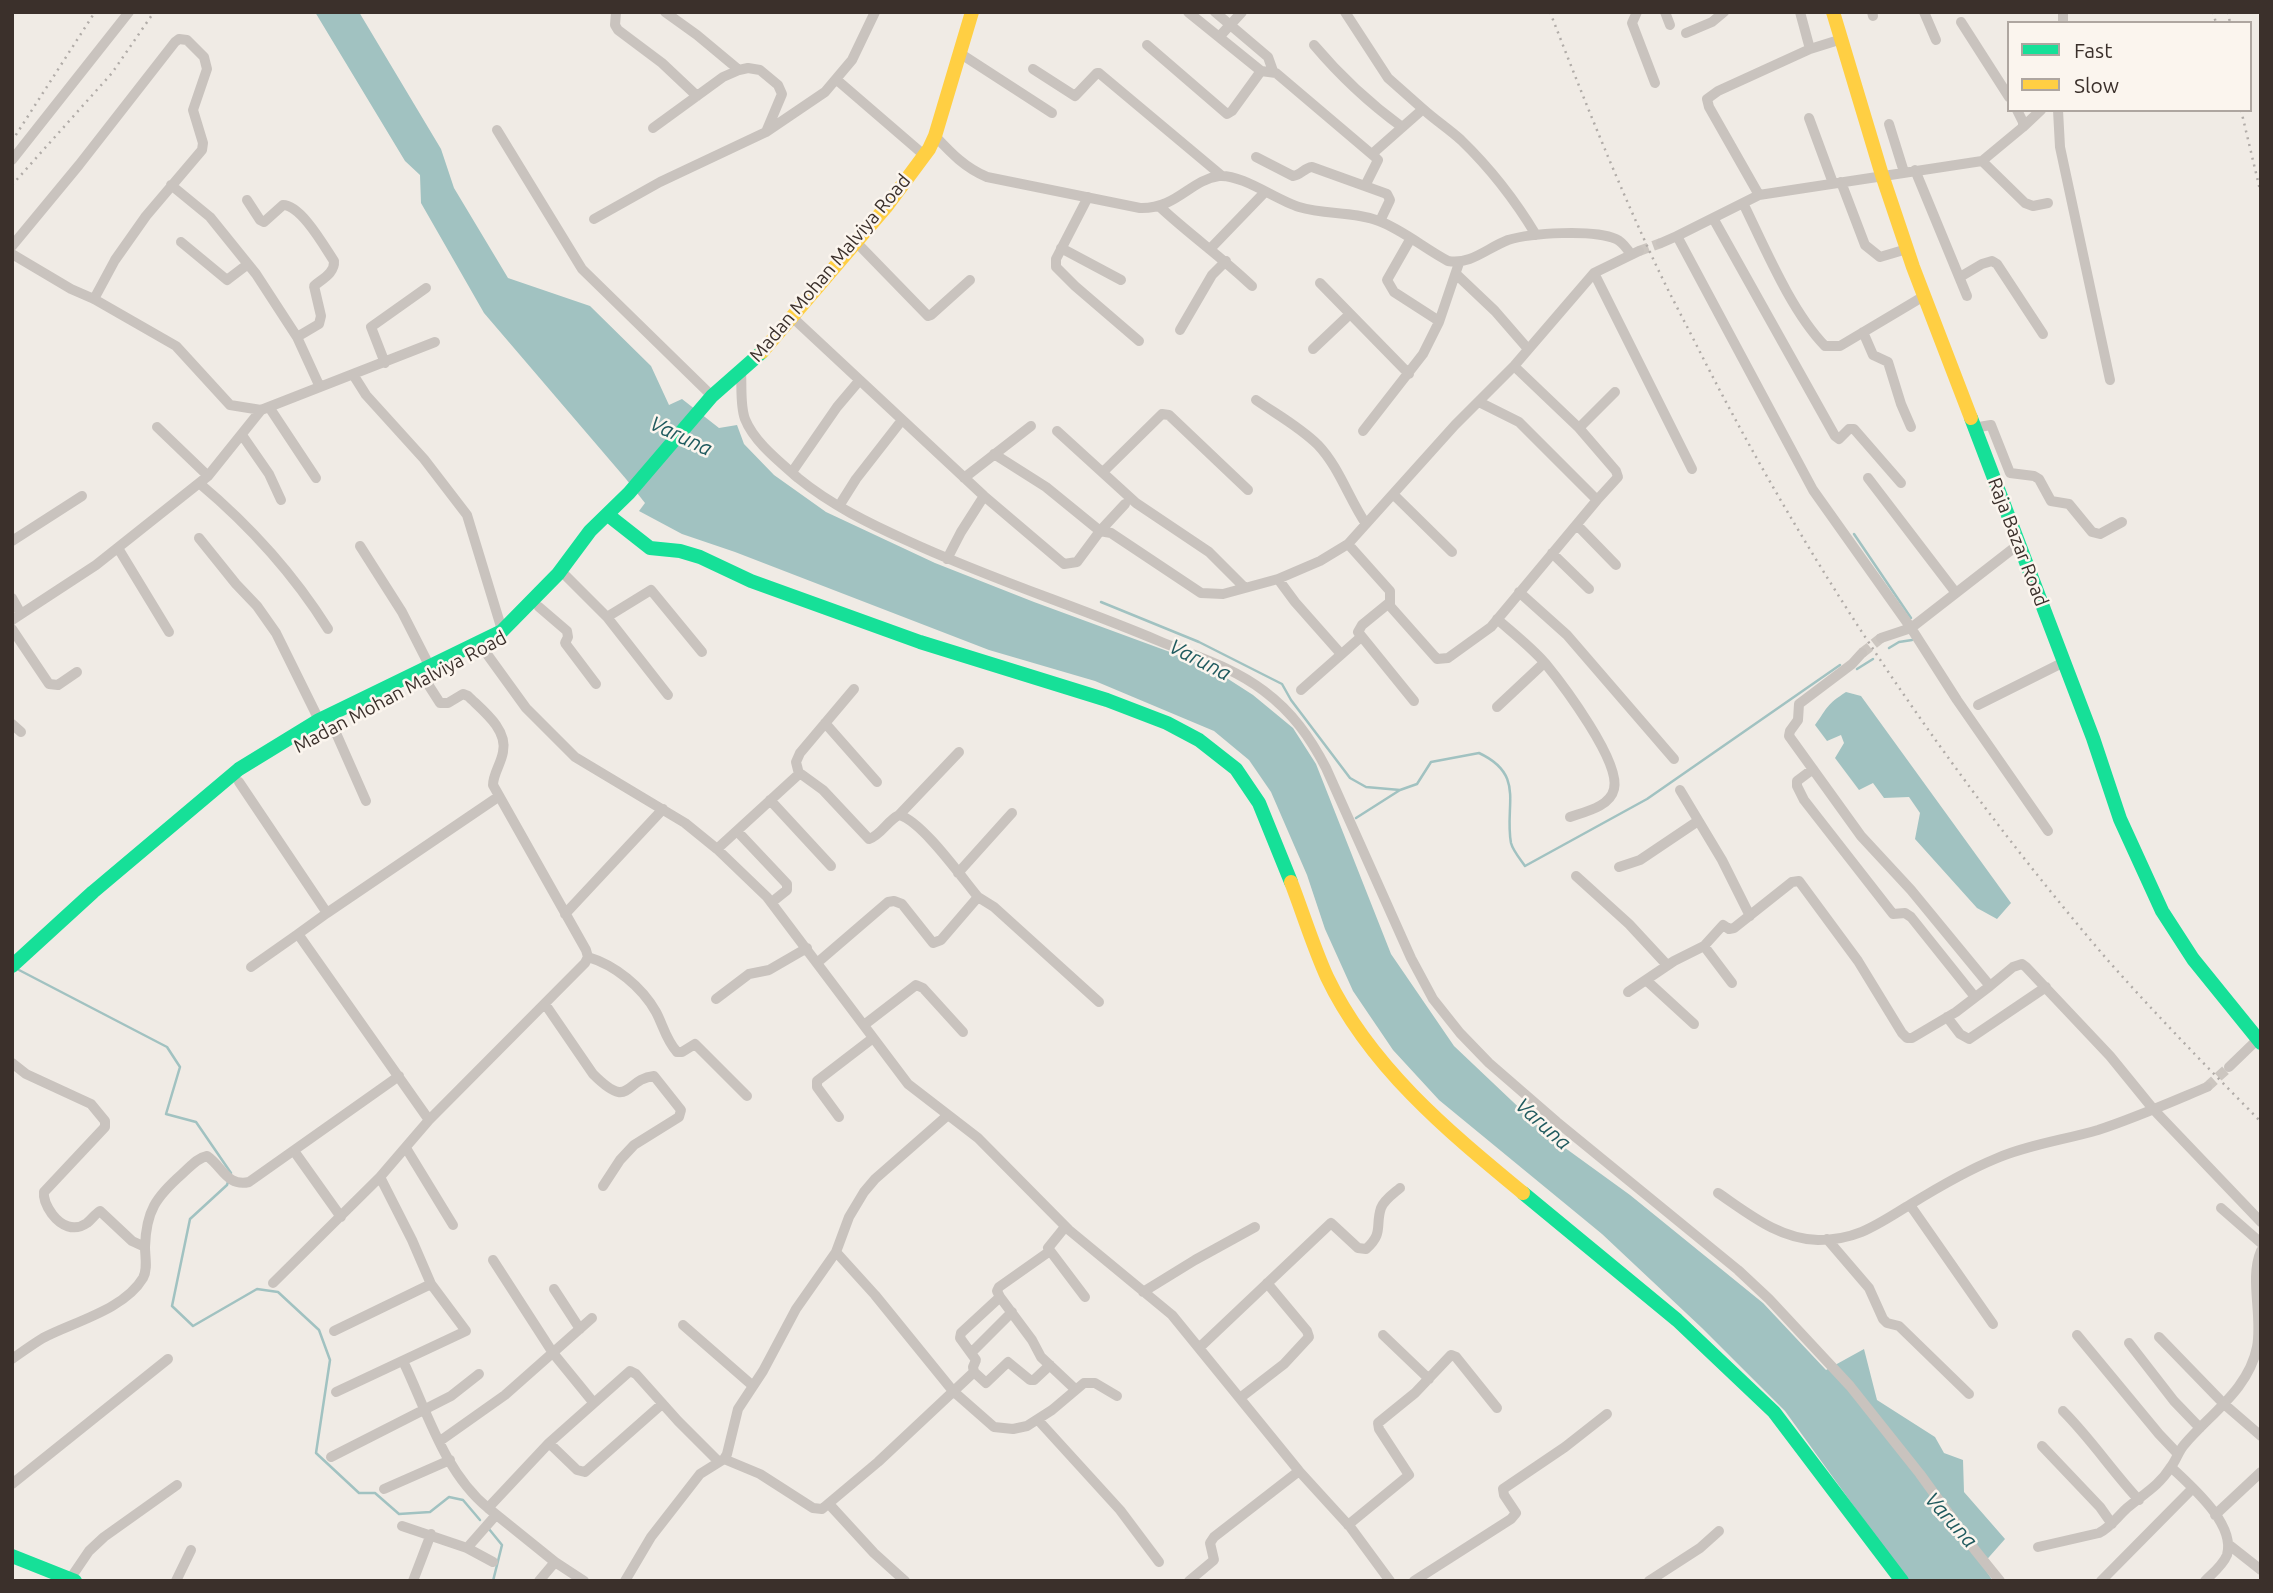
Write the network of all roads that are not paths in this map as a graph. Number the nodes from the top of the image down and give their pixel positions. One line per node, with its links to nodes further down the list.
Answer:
1 (129, 12): 50 (street)
2 (616, 12): 33 (street)
3 (665, 12): 28 (street)
4 (875, 12): 30 (street)
5 (972, 12): 26 (main road, Madan Mohan Malviya Road)
6 (1188, 12): 20 (street)
7 (1216, 12): 17 (street)
8 (1242, 12): 17 (street)
9 (1345, 12): 34 (street)
10 (1637, 12): 31 (street)
11 (1665, 12): 18 (street)
12 (1724, 12): 19 (street)
13 (1800, 12): 25 (street)
14 (1833, 12): 21 (main road, Raja Bazar Road)
15 (1924, 12): 22 (street)
16 (1961, 22): 32 (street)
17 (1230, 25): 20 (street); 29 (street)
18 (1670, 25)
19 (1686, 33)
20 (1219, 37): 29 (street)
21 (1842, 39): 25 (street); 53 (main road, Raja Bazar Road)
22 (1936, 40)
23 (1147, 45): 29 (street)
24 (1314, 45): 41 (street)
25 (1810, 49): 59 (street)
26 (961, 54): 38 (street); 46 (main road, Madan Mohan Malviya Road)
27 (1033, 69): 54 (street)
28 (739, 70): 33 (street); 45 (street)
29 (1267, 71): 47 (street)
30 (837, 80): 45 (street); 48 (street)
31 (1655, 83)
32 (2007, 94)
33 (697, 96): 43 (street)
34 (1423, 109): 41 (street); 68 (street)
35 (2018, 112): 42 (street)
36 (2039, 112): 42 (street)
37 (2058, 112): 108 (street)
38 (1052, 113)
39 (1809, 118): 55 (street)
40 (1889, 124): 52 (street)
41 (1402, 127): 47 (street)
42 (2023, 127): 51 (street)
43 (653, 128)
44 (497, 130): 112 (street)
45 (766, 132): 66 (street)
46 (934, 136): 48 (main road, Madan Mohan Malviya Road); 60 (street)
47 (1372, 154): 57 (street)
48 (925, 155): 72 (main road, Madan Mohan Malviya Road)
49 (1256, 157): 57 (street)
50 (12, 160)
51 (1982, 161): 52 (street); 63 (street)
52 (1910, 171): 53 (street); 83 (street)
53 (1882, 175): 55 (street); 77 (main road, Raja Bazar Road)
54 (1222, 176): 58 (street); 64 (street)
55 (1837, 182): 59 (street); 77 (street)
56 (171, 185): 74 (street); 80 (street); 91 (street)
57 (1365, 186): 67 (street)
58 (1265, 192): 67 (street); 76 (street)
59 (1759, 195): 62 (street)
60 (1088, 197): 64 (street); 75 (street)
61 (247, 200): 98 (street)
62 (1742, 203): 65 (street); 96 (street)
63 (2048, 203)
64 (1160, 207): 76 (street)
65 (1713, 218): 69 (street); 133 (street)
66 (594, 219)
67 (1380, 221): 70 (street)
68 (1536, 235): 81 (street); 82 (street)
69 (1677, 236): 73 (street); 169 (street)
70 (1411, 239): 81 (street); 94 (street)
71 (181, 242): 80 (street)
72 (857, 243): 84 (street); 93 (main road, Madan Mohan Malviya Road)
73 (1661, 243)
74 (12, 246)
75 (1061, 248): 85 (street); 99 (street)
76 (1210, 249): 79 (street)
77 (1907, 249): 89 (main road, Raja Bazar Road)
78 (12, 254): 91 (street)
79 (1226, 261): 87 (street); 95 (street)
80 (248, 264): 98 (street)
81 (1458, 269): 94 (street); 102 (street)
82 (1594, 273): 102 (street); 126 (street)
83 (1960, 277): 90 (street); 97 (street)
84 (970, 280)
85 (1121, 280)
86 (1320, 283): 92 (street)
87 (1252, 286)
88 (426, 288): 103 (street)
89 (1924, 296): 96 (street); 121 (main road, Raja Bazar Road)
90 (1967, 296)
91 (94, 299): 115 (street)
92 (1350, 314): 101 (street); 106 (street)
93 (792, 317): 105 (main road, Madan Mohan Malviya Road); 109 (street)
94 (1439, 321): 106 (street)
95 (1180, 330)
96 (1863, 332): 119 (street)
97 (2043, 334)
98 (297, 337): 110 (street)
99 (1139, 341)
100 (435, 342): 103 (street)
101 (1313, 349)
102 (1528, 349): 104 (street)
103 (385, 363): 107 (street)
104 (1514, 366): 114 (street); 120 (street)
105 (741, 372): 112 (main road, Madan Mohan Malviya Road); 127 (street)
106 (1409, 373): 123 (street)
107 (354, 376): 110 (street); 173 (street)
108 (2110, 380)
109 (859, 381): 116 (street); 127 (street)
110 (319, 385): 115 (street)
111 (1615, 392): 120 (street)
112 (712, 396): 142 (main road, Madan Mohan Malviya Road)
113 (1256, 400): 144 (street)
114 (1479, 402): 135 (street); 139 (street)
115 (265, 408): 124 (street); 129 (street)
116 (902, 421): 130 (street); 141 (street)
117 (1031, 426): 125 (street)
118 (157, 427): 132 (street)
119 (1911, 427)
120 (1579, 428): 139 (street)
121 (1973, 428): 143 (street); 150 (main road, Raja Bazar Road)
122 (1057, 430): 128 (street)
123 (1363, 431)
124 (242, 435): 132 (street); 138 (street)
125 (994, 454): 130 (street); 146 (street)
126 (1692, 469)
127 (792, 472): 141 (street)
128 (1103, 472): 134 (street); 159 (street)
129 (316, 478)
130 (964, 478): 137 (street)
131 (1868, 478): 162 (street)
132 (204, 480): 152 (street); 171 (street)
133 (1901, 483)
134 (1248, 491)
135 (1393, 494): 144 (street); 153 (street)
136 (82, 496): 148 (street)
137 (984, 496): 146 (street); 155 (street)
138 (281, 500)
139 (1597, 500): 145 (street)
140 (1125, 504): 146 (street)
141 (839, 506): 155 (street)
142 (606, 517): 157 (main road, Madan Mohan Malviya Road); 173 (main road, Madan Mohan Malviya Road); 367 (main road)
143 (2122, 522)
144 (1366, 524): 149 (street)
145 (1577, 525): 154 (street); 156 (street)
146 (1100, 531): 159 (street)
147 (199, 538): 191 (street)
148 (12, 541)
149 (1348, 544): 158 (street); 164 (street)
150 (2020, 544): 162 (street); 180 (main road, Raja Bazar Road)
151 (360, 546): 183 (street)
152 (118, 548): 166 (street); 172 (street)
153 (1452, 552)
154 (1552, 553): 160 (street); 161 (street)
155 (947, 559): 368 (street)
156 (1616, 565)
157 (566, 576): 165 (main road, Madan Mohan Malviya Road); 167 (street)
158 (1278, 579): 159 (street); 179 (street)
159 (1245, 587)
160 (1590, 589)
161 (1519, 592): 168 (street); 196 (street)
162 (1956, 593): 169 (street)
163 (12, 598): 166 (street)
164 (1389, 603): 168 (street); 174 (street)
165 (539, 607): 173 (main road, Madan Mohan Malviya Road); 184 (street)
166 (17, 617)
167 (607, 617): 177 (street); 187 (street)
168 (1497, 619): 181 (street)
169 (1911, 628): 175 (street); 211 (street)
170 (12, 629): 182 (street)
171 (328, 629)
172 (169, 632)
173 (503, 635): 176 (main road, Madan Mohan Malviya Road); 183 (main road, Madan Mohan Malviya Road)
174 (1361, 637): 179 (street); 188 (street)
175 (1881, 638)
176 (484, 650): 183 (main road, Madan Mohan Malviya Road); 205 (street)
177 (702, 652)
178 (1862, 653): 197 (street)
179 (1341, 654): 186 (street)
180 (2064, 662): 189 (street); 246 (main road, Raja Bazar Road)
181 (1544, 663): 190 (street); 208 (street)
182 (77, 672)
183 (429, 672): 191 (main road, Madan Mohan Malviya Road); 202 (street)
184 (596, 684)
185 (854, 689): 192 (street)
186 (1300, 690)
187 (668, 695)
188 (1414, 701)
189 (1979, 705)
190 (1497, 707)
191 (326, 722): 199 (main road, Madan Mohan Malviya Road); 204 (street); 225 (main road, Madan Mohan Malviya Road)
192 (825, 723): 198 (street); 200 (street)
193 (12, 724): 194 (street)
194 (21, 733)
195 (959, 752): 207 (street)
196 (1674, 759)
197 (1813, 769): 234 (street); 237 (street)
198 (799, 774): 203 (street); 207 (street)
199 (239, 782): 219 (street); 225 (main road, Madan Mohan Malviya Road)
200 (877, 782)
201 (1680, 790): 209 (street)
202 (498, 797): 219 (street); 220 (street)
203 (770, 800): 210 (street); 213 (street)
204 (366, 801)
205 (663, 809): 212 (street); 220 (street)
206 (1012, 813): 215 (street)
207 (899, 815): 215 (street)
208 (1570, 817)
209 (1698, 821): 214 (street); 221 (street)
210 (737, 831): 212 (street); 218 (street)
211 (2048, 831)
212 (717, 849): 218 (street)
213 (831, 866)
214 (1619, 867)
215 (958, 873): 217 (street)
216 (1576, 876): 228 (street)
217 (978, 897): 227 (street); 239 (street)
218 (772, 902): 224 (street)
219 (327, 913): 222 (street)
220 (565, 914): 226 (street)
221 (1750, 916): 223 (street); 241 (street)
222 (298, 934): 230 (street); 249 (street)
223 (1704, 946): 228 (street); 233 (street)
224 (807, 948): 227 (street); 238 (street)
225 (32, 952): 229 (main road, Madan Mohan Malviya Road); 231 (main road, Madan Mohan Malviya Road)
226 (588, 957): 240 (street); 251 (street)
227 (817, 963): 243 (street)
228 (1667, 965): 232 (street)
229 (12, 966)
230 (251, 967)
231 (12, 974)
232 (1646, 980): 236 (street); 242 (street)
233 (1732, 983)
234 (1990, 986): 235 (street); 237 (street)
235 (2046, 987): 241 (street); 252 (street)
236 (1628, 992)
237 (1975, 997): 241 (street)
238 (716, 999)
239 (1098, 1002)
240 (545, 1004): 255 (street); 259 (street)
241 (1947, 1017)
242 (1694, 1024)
243 (864, 1025): 244 (street); 245 (street)
244 (963, 1032)
245 (873, 1038): 253 (street); 254 (street)
246 (2259, 1041): 248 (street)
247 (12, 1063): 272 (street)
248 (2229, 1067)
249 (399, 1076): 255 (street); 257 (street)
250 (2207, 1087): 252 (street)
251 (747, 1096)
252 (2154, 1110): 262 (street); 266 (street)
253 (948, 1115): 267 (street); 275 (street)
254 (839, 1117)
255 (429, 1120): 256 (street)
256 (406, 1148): 258 (street); 265 (street)
257 (294, 1151): 264 (street); 272 (street)
258 (380, 1177): 264 (street); 279 (street)
259 (603, 1186)
260 (1400, 1188): 278 (street)
261 (1718, 1193): 270 (street)
262 (1910, 1205): 270 (street); 287 (street)
263 (2221, 1208): 269 (street)
264 (341, 1217): 277 (street)
265 (453, 1224)
266 (2261, 1224): 269 (street)
267 (1065, 1227): 273 (street); 281 (street)
268 (1255, 1227): 281 (street)
269 (2252, 1234): 271 (street)
270 (1828, 1239): 310 (street)
271 (2261, 1243)
272 (145, 1247): 298 (street)
273 (1050, 1251): 282 (street); 283 (street)
274 (2261, 1251): 286 (street)
275 (836, 1252): 306 (street); 308 (street)
276 (493, 1260): 296 (street)
277 (273, 1283)
278 (1268, 1283): 295 (street); 312 (street)
279 (431, 1284): 290 (street); 300 (street)
280 (554, 1289): 289 (street)
281 (1143, 1292): 295 (street)
282 (1000, 1297): 284 (street); 297 (street)
283 (1085, 1297)
284 (1012, 1312): 297 (street); 301 (street)
285 (592, 1318): 289 (street)
286 (2261, 1319): 302 (street)
287 (1993, 1324)
288 (683, 1325): 306 (street)
289 (580, 1329): 296 (street)
290 (334, 1331)
291 (1383, 1335): 305 (street)
292 (2077, 1335): 326 (street)
293 (2159, 1337): 315 (street)
294 (2129, 1343): 321 (street)
295 (1199, 1348): 312 (street)
296 (553, 1353): 313 (street); 323 (street)
297 (971, 1353): 303 (street)
298 (12, 1359)
299 (168, 1359): 333 (street)
300 (403, 1361): 309 (street); 317 (street)
301 (1050, 1365): 303 (street); 307 (street)
302 (2256, 1371): 315 (street)
303 (974, 1372): 308 (street)
304 (479, 1374): 317 (street)
305 (1429, 1379): 316 (street); 342 (street)
306 (753, 1386): 329 (street)
307 (1075, 1389): 311 (street); 320 (street)
308 (953, 1391): 320 (street); 338 (street)
309 (336, 1392)
310 (1969, 1394)
311 (1117, 1395)
312 (1240, 1398): 331 (street)
313 (593, 1402): 314 (street); 324 (street)
314 (662, 1404): 324 (street); 329 (street)
315 (2224, 1404): 321 (street); 322 (street)
316 (1497, 1408)
317 (426, 1409): 323 (street); 327 (street)
318 (2063, 1410): 337 (street)
319 (1607, 1414): 365 (street)
320 (1038, 1420): 353 (street)
321 (2200, 1428): 326 (street)
322 (2261, 1436)
323 (440, 1441): 328 (street)
324 (549, 1443): 339 (street)
325 (2042, 1446): 341 (street)
326 (2178, 1454): 330 (street)
327 (331, 1457)
328 (450, 1460): 336 (street); 339 (street)
329 (721, 1460): 338 (street); 361 (street)
330 (2171, 1467): 335 (street); 337 (street)
331 (1299, 1471): 342 (street); 363 (street)
332 (2261, 1472): 340 (street)
333 (12, 1484)
334 (177, 1485): 356 (street)
335 (2193, 1488): 340 (street); 369 (street)
336 (384, 1489)
337 (2139, 1500): 341 (street)
338 (829, 1504): 362 (street)
339 (492, 1512): 348 (street); 352 (street)
340 (2215, 1515): 346 (street)
341 (2112, 1524): 347 (street)
342 (1348, 1525): 364 (street)
343 (402, 1526): 345 (street)
344 (1719, 1531): 366 (street)
345 (430, 1534): 348 (street); 358 (street)
346 (2228, 1544): 354 (street); 370 (street)
347 (2038, 1547)
348 (467, 1548): 351 (street)
349 (191, 1550): 357 (street)
350 (12, 1556): 355 (main road)
351 (493, 1562)
352 (555, 1562): 359 (street); 360 (street)
353 (1159, 1562)
354 (2261, 1570)
355 (45, 1576): 356 (main road)
356 (73, 1580)
357 (176, 1581)
358 (413, 1581)
359 (539, 1581)
360 (584, 1581)
361 (625, 1581)
362 (905, 1581)
363 (1189, 1581)
364 (1391, 1581)
365 (1414, 1581)
366 (1649, 1581)
367 (1902, 1581)
368 (2000, 1581)
369 (2101, 1581)
370 (2205, 1581)

